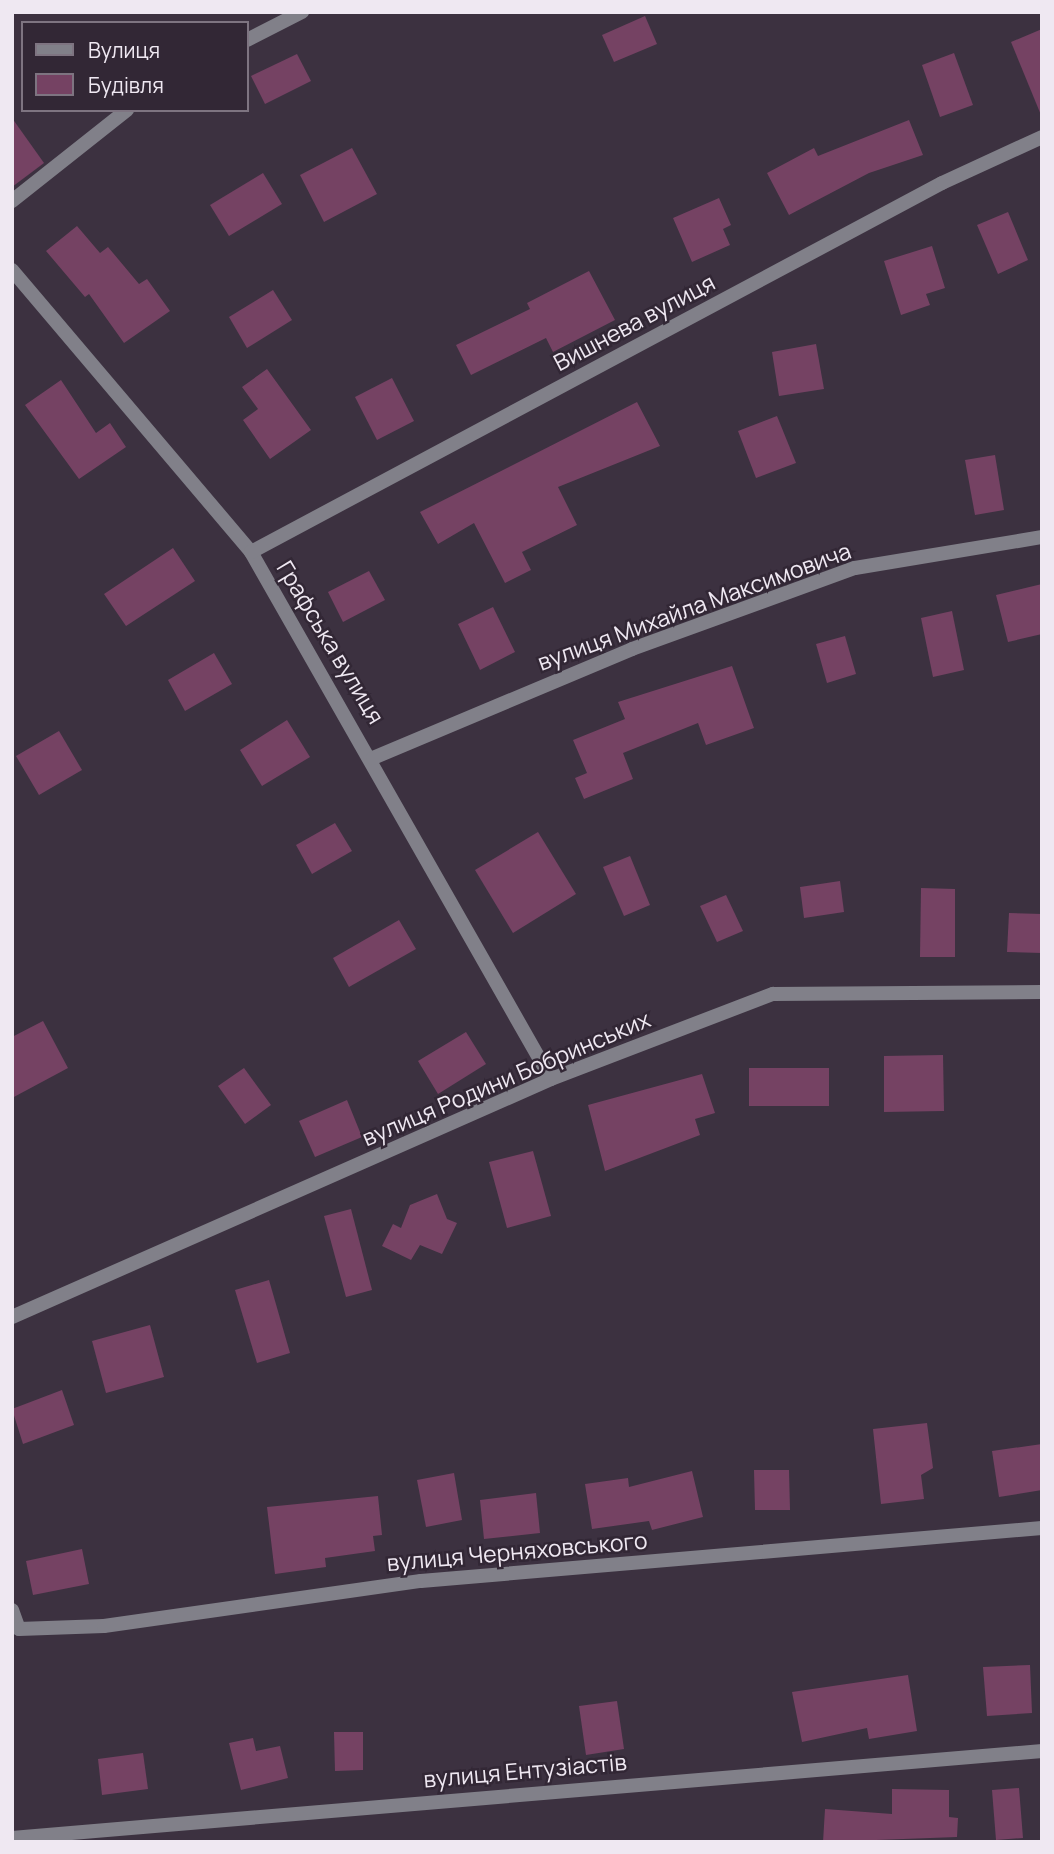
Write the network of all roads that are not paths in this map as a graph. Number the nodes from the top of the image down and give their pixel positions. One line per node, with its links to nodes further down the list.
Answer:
1 (302, 12): 2 (street)
2 (248, 39)
3 (124, 112): 5 (street)
4 (1042, 137): 8 (street, Вишнева вулиця)
5 (12, 201)
6 (12, 270): 8 (street, Графська вулиця)
7 (1042, 537): 9 (street, вулиця Михайла Максимовича)
8 (251, 552): 9 (street, Графська вулиця)
9 (373, 758): 11 (street, Графська вулиця)
10 (1042, 992): 11 (street, вулиця Родини Бобринських)
11 (551, 1079): 12 (street, вулиця Родини Бобринських)
12 (12, 1317)
13 (1042, 1528): 14 (street, вулиця Черняховського)
14 (12, 1610)
15 (1042, 1751): 16 (street, вулиця Ентузіастів)
16 (12, 1838)

